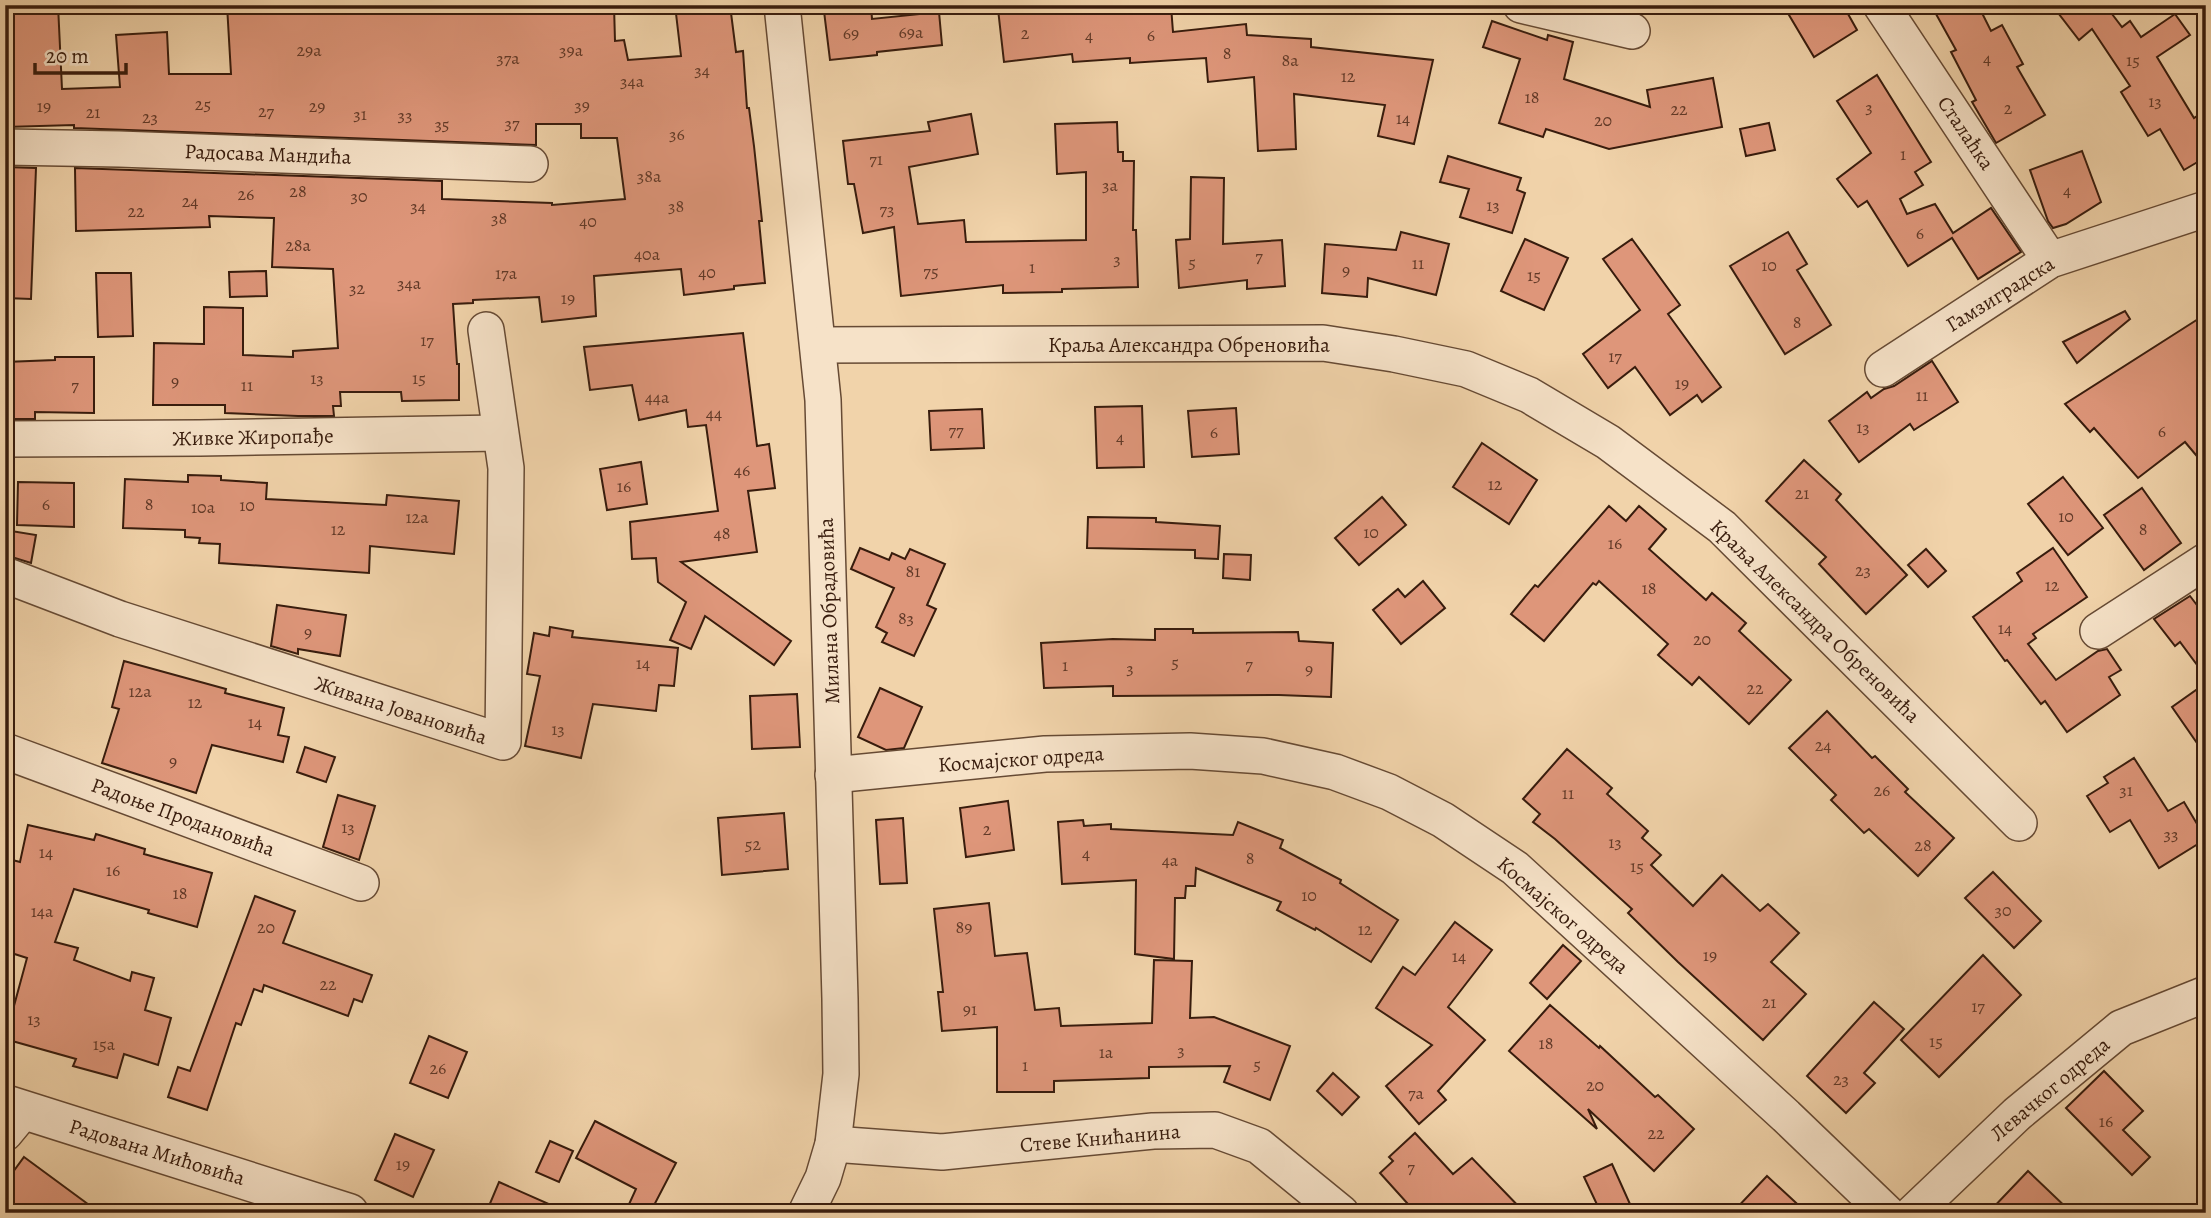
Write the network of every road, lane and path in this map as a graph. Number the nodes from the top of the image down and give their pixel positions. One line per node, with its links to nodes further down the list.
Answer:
1 (782, 5): 10 (street, Милана Обрадовића)
2 (1521, 5): 4 (street)
3 (1881, 5): 8 (street, Сталаћка)
4 (1632, 31)
5 (5, 147): 6 (street, Радосава Мандића)
6 (530, 164)
7 (2206, 209): 8 (street, Гамзиградска)
8 (2050, 260): 11 (street, Гамзиградска)
9 (486, 330): 12 (street)
10 (818, 345): 18 (street, Милана Обрадовића); 19 (street, Краља Александра Обреновића)
11 (1882, 369)
12 (500, 432): 13 (street, Живке Жиропађе); 15 (street, Живана Јовановића)
13 (5, 439)
14 (2206, 561): 16 (street)
15 (5, 575)
16 (2098, 631)
17 (5, 751): 20 (street, Радоње Продановића)
18 (833, 775): 23 (street, Милана Обрадовића); 27 (street, Космајског одреда)
19 (2019, 823)
20 (361, 883)
21 (2206, 994): 28 (street, Левачког одреда)
22 (11, 1116): 24 (street, Радована Мићовића)
23 (833, 1144): 25 (street, Милана Обрадовића); 26 (street, Стеве Книћанина)
24 (349, 1213)
25 (806, 1213)
26 (1341, 1213)
27 (1887, 1213)
28 (1913, 1213)

